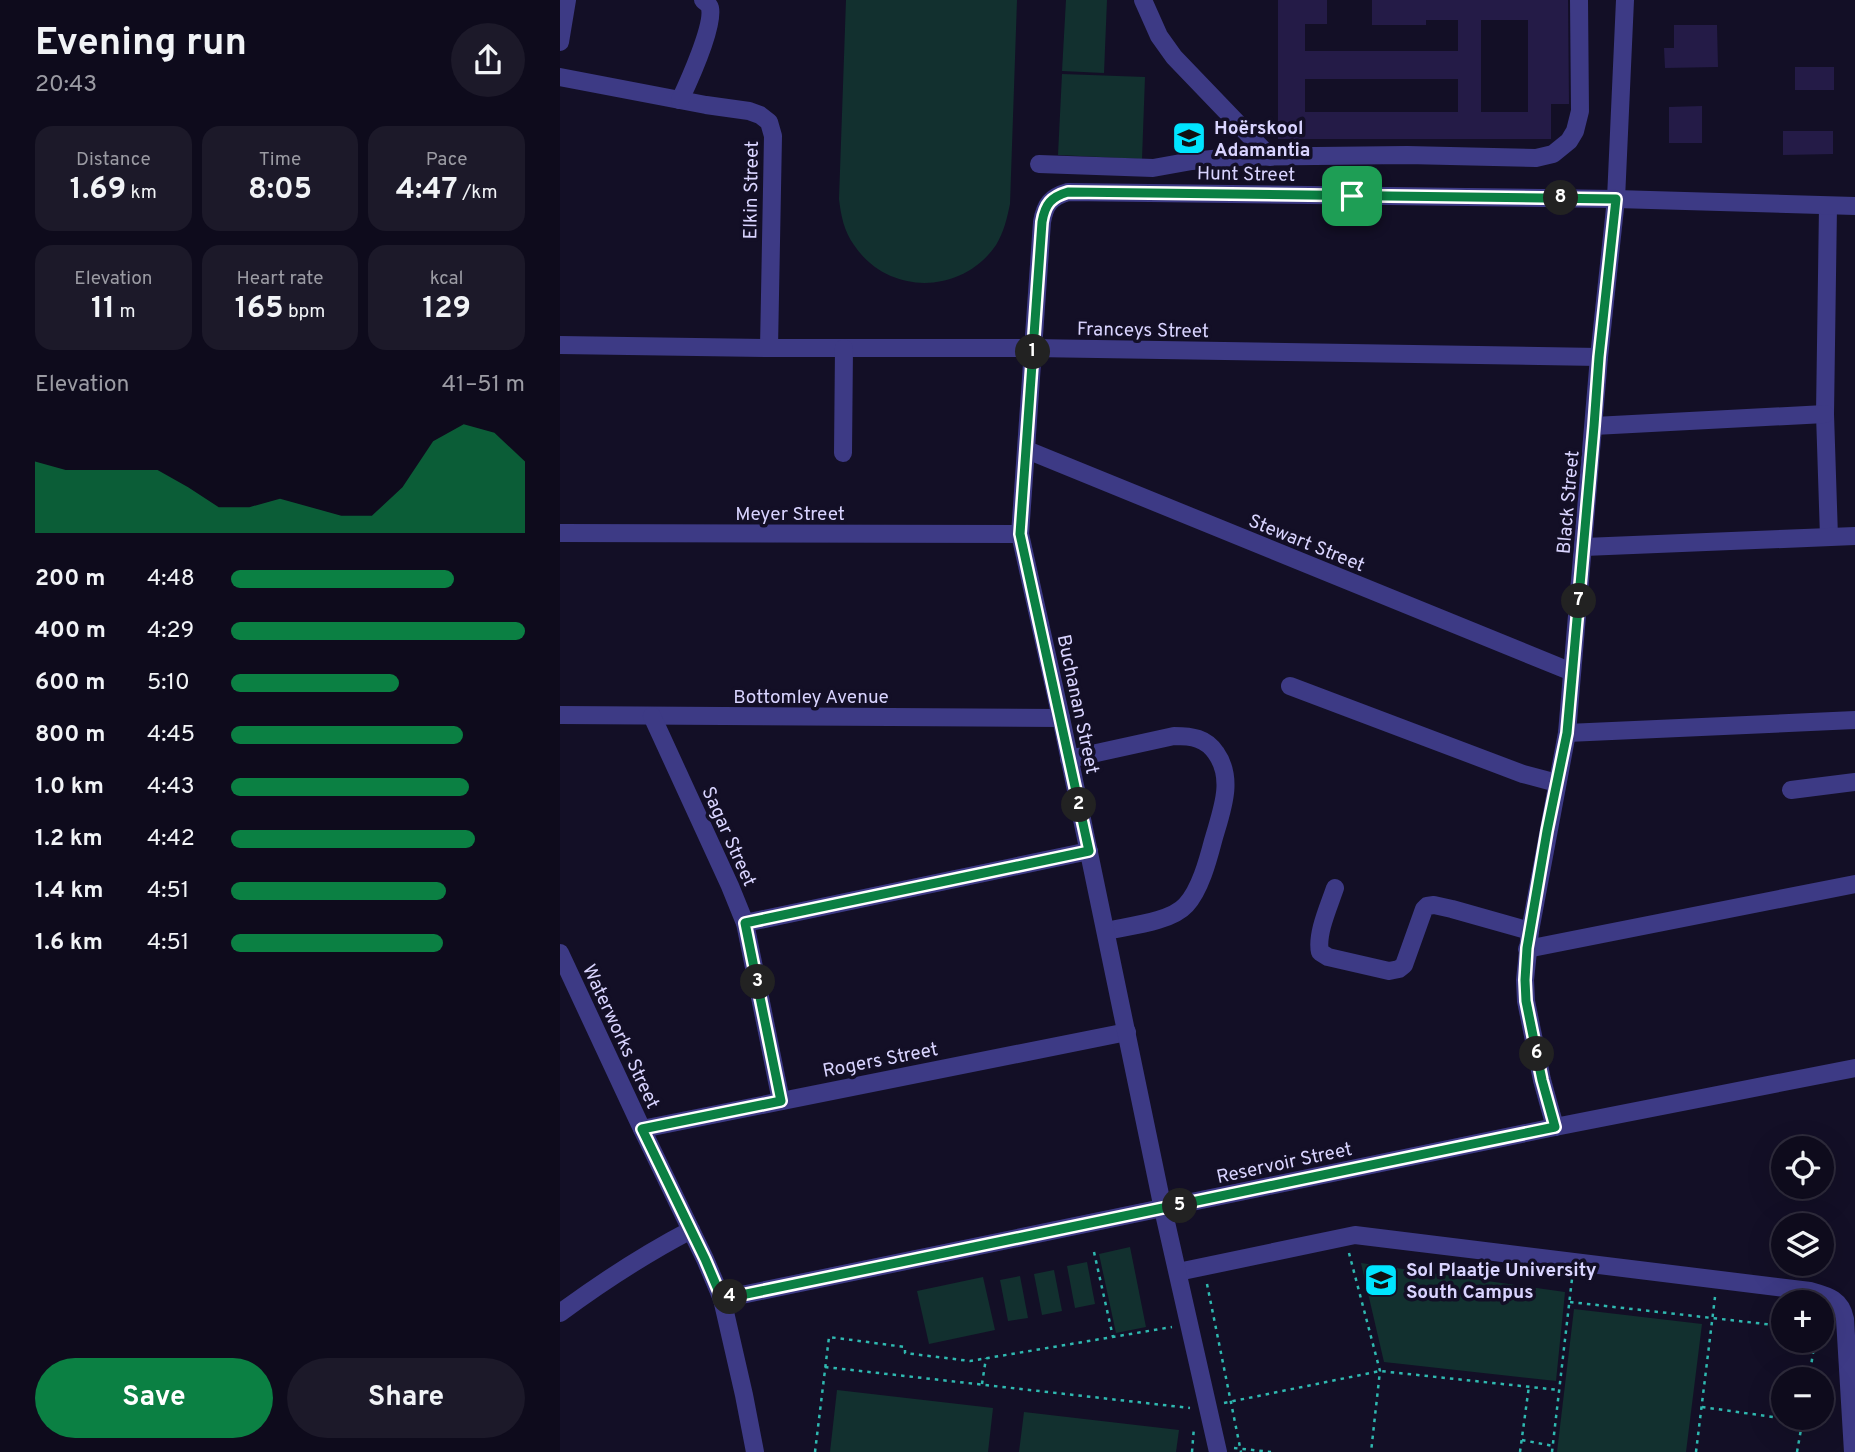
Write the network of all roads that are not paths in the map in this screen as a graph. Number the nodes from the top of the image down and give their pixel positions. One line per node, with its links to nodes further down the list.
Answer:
1 (567, 0): 6 (street)
2 (703, 0): 8 (street)
3 (1143, 0): 9 (street)
4 (1579, 0): 9 (street)
5 (1625, 0): 11 (street, Black Street)
6 (560, 42)
7 (560, 77): 8 (street, Elkin Street)
8 (680, 100): 16 (street, Elkin Street)
9 (1270, 157): 10 (street)
10 (1039, 164)
11 (1616, 199): 12 (street, Hunt Street); 13 (street, Hunt Street); 19 (street, Black Street)
12 (1047, 204): 18 (street, Buchanan Street)
13 (1828, 205): 14 (street, Hunt Street); 20 (street)
14 (1855, 206)
15 (560, 345): 16 (street, Franceys Street)
16 (769, 348): 17 (street, Franceys Street)
17 (844, 348): 18 (street, Franceys Street); 23 (street)
18 (1033, 348): 19 (street, Franceys Street); 22 (street, Buchanan Street)
19 (1599, 357): 21 (street, Black Street)
20 (1825, 414): 21 (street); 27 (street)
21 (1594, 426): 28 (street, Black Street)
22 (1027, 450): 25 (street, Buchanan Street); 29 (street, Stewart Street)
23 (844, 453)
24 (560, 533): 25 (street, Meyer Street)
25 (1020, 534): 33 (street, Buchanan Street)
26 (1855, 536): 27 (street)
27 (1829, 537): 28 (street)
28 (1584, 547): 29 (street, Black Street)
29 (1572, 672): 35 (street, Black Street)
30 (1290, 686): 37 (street)
31 (560, 715): 32 (street, Bottomley Avenue)
32 (652, 716): 33 (street, Bottomley Avenue); 43 (street, Sagar Street)
33 (1061, 718): 36 (street, Buchanan Street)
34 (1855, 720): 35 (street)
35 (1567, 733): 37 (street, Black Street)
36 (1069, 759): 40 (street, Buchanan Street); 44 (street)
37 (1558, 782): 45 (street, Black Street)
38 (1855, 782): 39 (street)
39 (1791, 790)
40 (1089, 851): 43 (street); 44 (street, Buchanan Street)
41 (1855, 884): 45 (street)
42 (1335, 888): 45 (street)
43 (745, 923): 49 (street, Sagar Street)
44 (1106, 931): 47 (street, Buchanan Street)
45 (1528, 940): 50 (street, Black Street)
46 (560, 953): 51 (street, Waterworks Street)
47 (1127, 1032): 49 (street, Rogers Street); 52 (street, Buchanan Street)
48 (1855, 1068): 50 (street, Reservoir Street)
49 (781, 1101): 51 (street, Rogers Street)
50 (1555, 1127): 52 (street, Reservoir Street)
51 (642, 1129): 53 (street, Waterworks Street)
52 (1163, 1209): 54 (street, Buchanan Street); 55 (street, Reservoir Street)
53 (691, 1230): 55 (street, Waterworks Street); 56 (street)
54 (1178, 1272): 57 (street, Buchanan Street); 59 (street)
55 (722, 1299): 58 (street, Waterworks Street)
56 (560, 1313)
57 (1218, 1449)
58 (755, 1452)
59 (1853, 1452)

